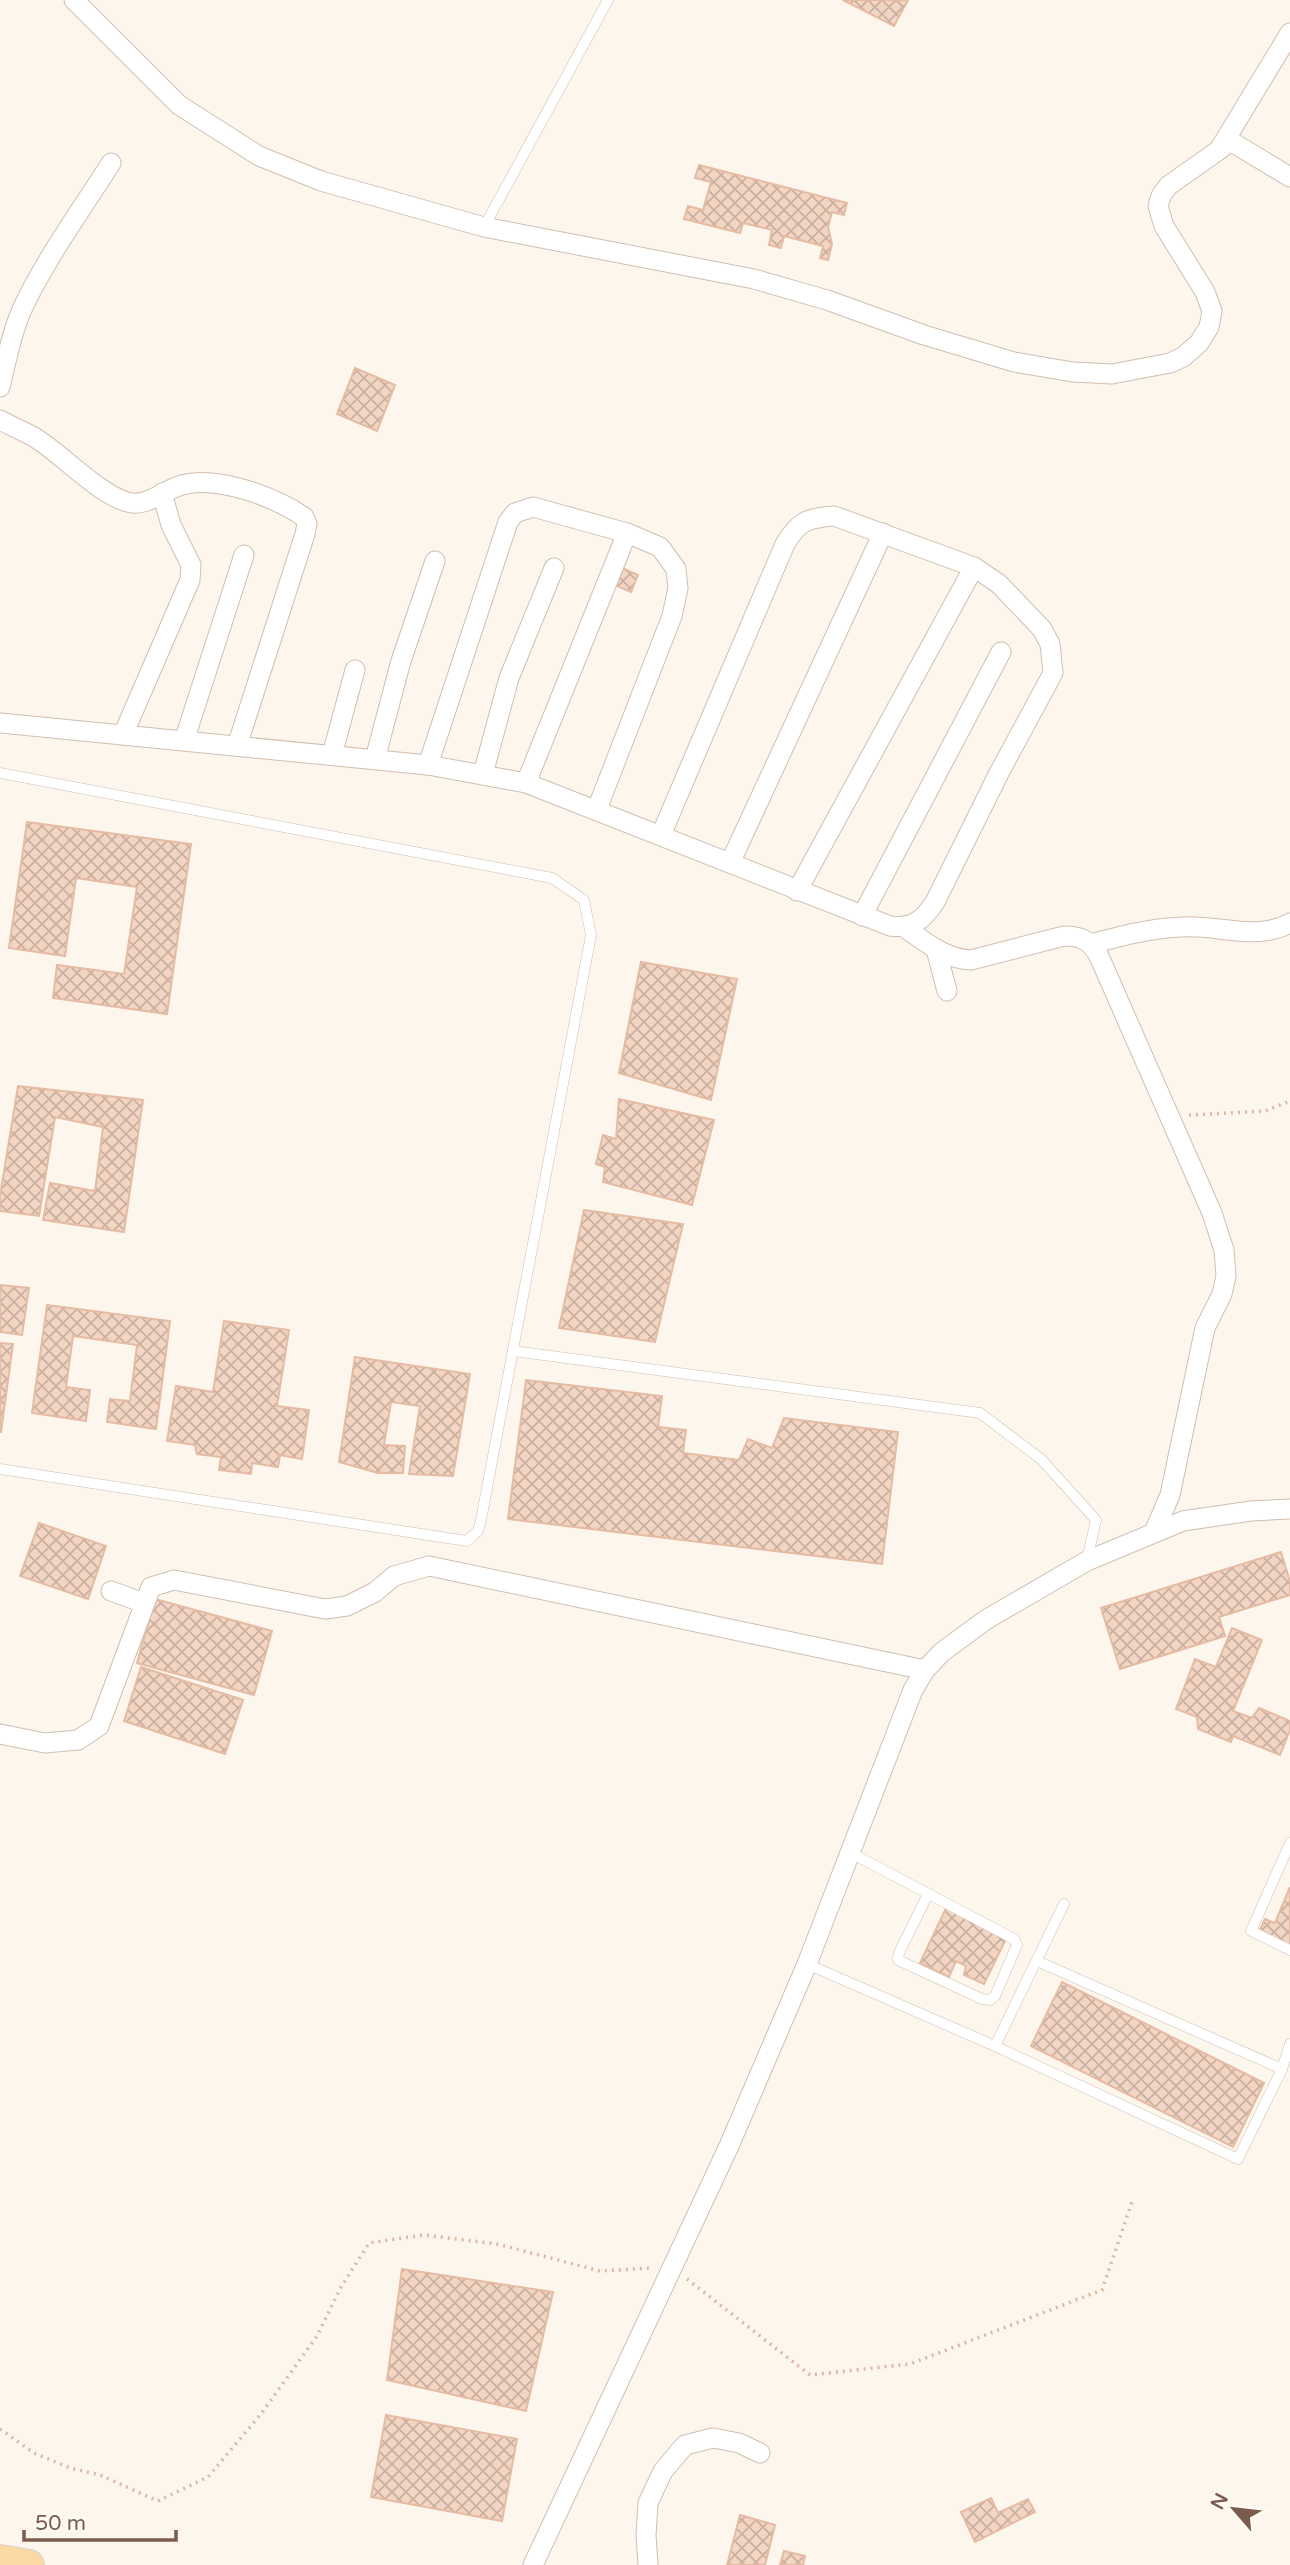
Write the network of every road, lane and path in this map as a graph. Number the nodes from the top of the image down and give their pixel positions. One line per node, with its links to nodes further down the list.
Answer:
1 (74, 0): 7 (street)
2 (608, 0): 7 (lane)
3 (1290, 33): 4 (street)
4 (1219, 150): 6 (street); 7 (street)
5 (111, 163): 8 (street)
6 (1290, 177)
7 (484, 227)
8 (0, 387)
9 (0, 421): 10 (street)
10 (162, 493): 20 (street); 22 (street)
11 (627, 533): 25 (street); 28 (street); 29 (street)
12 (883, 533): 15 (street); 30 (street); 31 (street)
13 (244, 555): 21 (street)
14 (435, 561): 24 (street)
15 (974, 567): 32 (street); 35 (street)
16 (554, 568): 27 (street)
17 (1001, 652): 33 (street)
18 (355, 670): 23 (street)
19 (0, 723): 20 (street)
20 (123, 735): 21 (street)
21 (184, 741): 22 (street)
22 (237, 746): 23 (street)
23 (332, 755): 24 (street)
24 (375, 759): 25 (street)
25 (428, 765): 27 (street)
26 (0, 774): 41 (lane)
27 (483, 774): 28 (street)
28 (526, 783): 29 (street)
29 (597, 809): 30 (street)
30 (661, 835): 31 (street)
31 (730, 863): 32 (street)
32 (797, 891): 33 (street)
33 (862, 916): 35 (street)
34 (1290, 923): 36 (street)
35 (905, 928): 37 (street)
36 (1091, 944): 37 (street); 40 (street)
37 (936, 949): 38 (street)
38 (947, 991)
39 (1290, 1101): 40 (path)
40 (1169, 1116): 44 (street)
41 (513, 1351): 42 (lane); 45 (lane)
42 (0, 1469)
43 (1290, 1509): 44 (street)
44 (1154, 1532): 45 (street)
45 (1087, 1562): 48 (street)
46 (111, 1591): 47 (street)
47 (144, 1603): 48 (street); 49 (street)
48 (925, 1670): 51 (street)
49 (0, 1734)
50 (1290, 1843): 54 (lane)
51 (851, 1853): 52 (lane); 56 (street)
52 (928, 1894): 52 (lane)
53 (1064, 1903): 55 (lane)
54 (1290, 1950)
55 (1037, 1961): 58 (lane); 59 (lane)
56 (807, 1964): 58 (lane); 61 (street)
57 (1290, 2044): 59 (lane)
58 (995, 2046): 59 (lane)
59 (1282, 2069)
60 (1132, 2202): 61 (path)
61 (672, 2267): 62 (path); 66 (street)
62 (0, 2429)
63 (760, 2453): 67 (street)
64 (0, 2560): 65 (main road)
65 (29, 2565)
66 (533, 2565)
67 (648, 2565)

